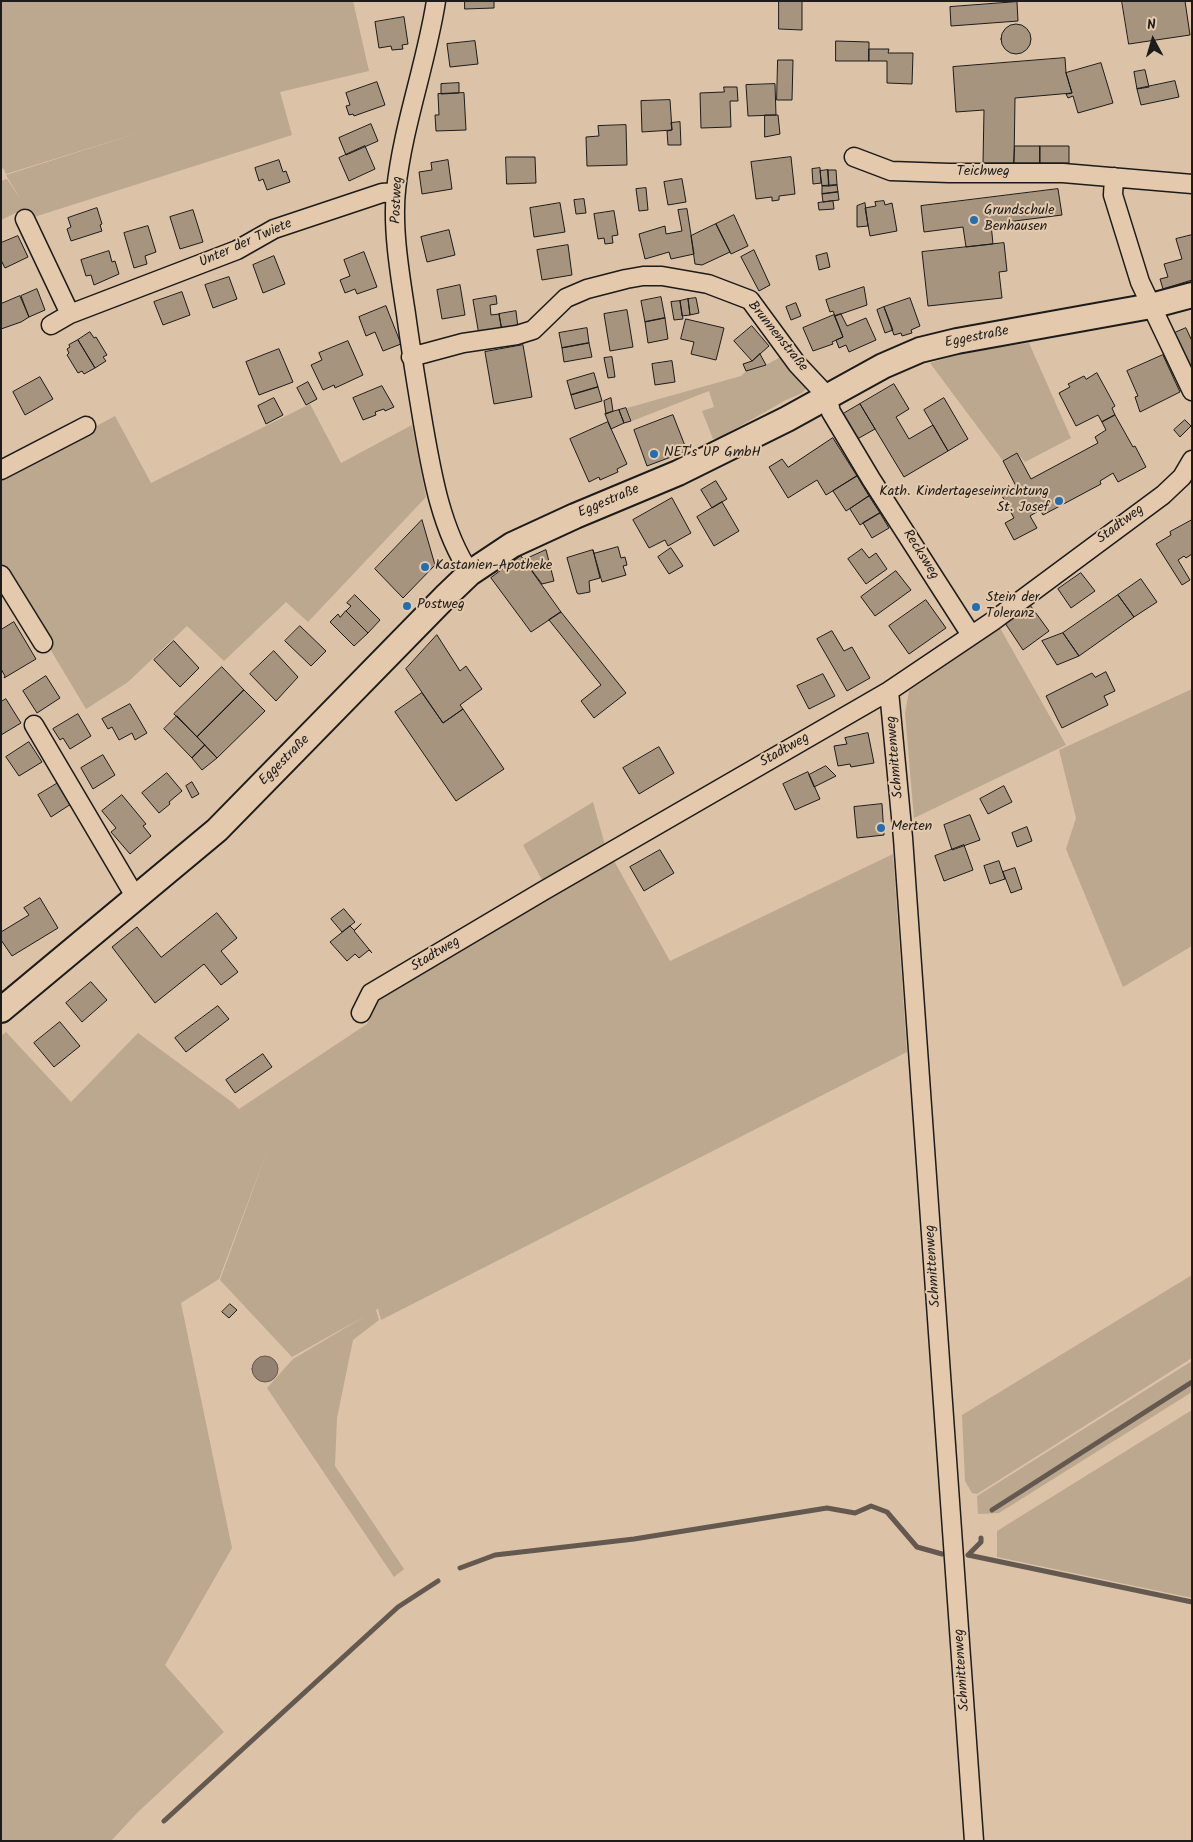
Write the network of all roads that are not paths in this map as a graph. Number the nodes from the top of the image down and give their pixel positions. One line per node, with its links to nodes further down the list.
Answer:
1 (436, 1): 5 (street, Postweg)
2 (854, 157): 3 (street, Teichweg)
3 (1114, 177): 4 (street, Teichweg); 8 (street)
4 (1192, 184)
5 (396, 192): 9 (street, Unter der Twiete); 11 (street, Postweg)
6 (25, 219): 9 (street)
7 (1192, 295): 8 (main road, Eggestraße)
8 (1151, 306): 12 (street); 13 (main road, Eggestraße)
9 (70, 314): 10 (street, Unter der Twiete)
10 (51, 325)
11 (411, 357): 13 (street, Brunnenstraße); 17 (street, Postweg)
12 (1192, 392)
13 (827, 396): 17 (main road, Eggestraße); 19 (street, Recksweg)
14 (86, 426): 16 (street)
15 (1192, 460): 19 (street, Stadtweg)
16 (1, 470)
17 (470, 573): 23 (main road, Eggestraße)
18 (1, 575): 20 (street)
19 (971, 635): 21 (street, Stadtweg)
20 (43, 643)
21 (889, 691): 25 (street, Stadtweg); 26 (street, Schmittenweg)
22 (34, 726): 23 (street)
23 (136, 898): 24 (main road, Eggestraße)
24 (3, 1002)
25 (361, 1013)
26 (974, 1841)

